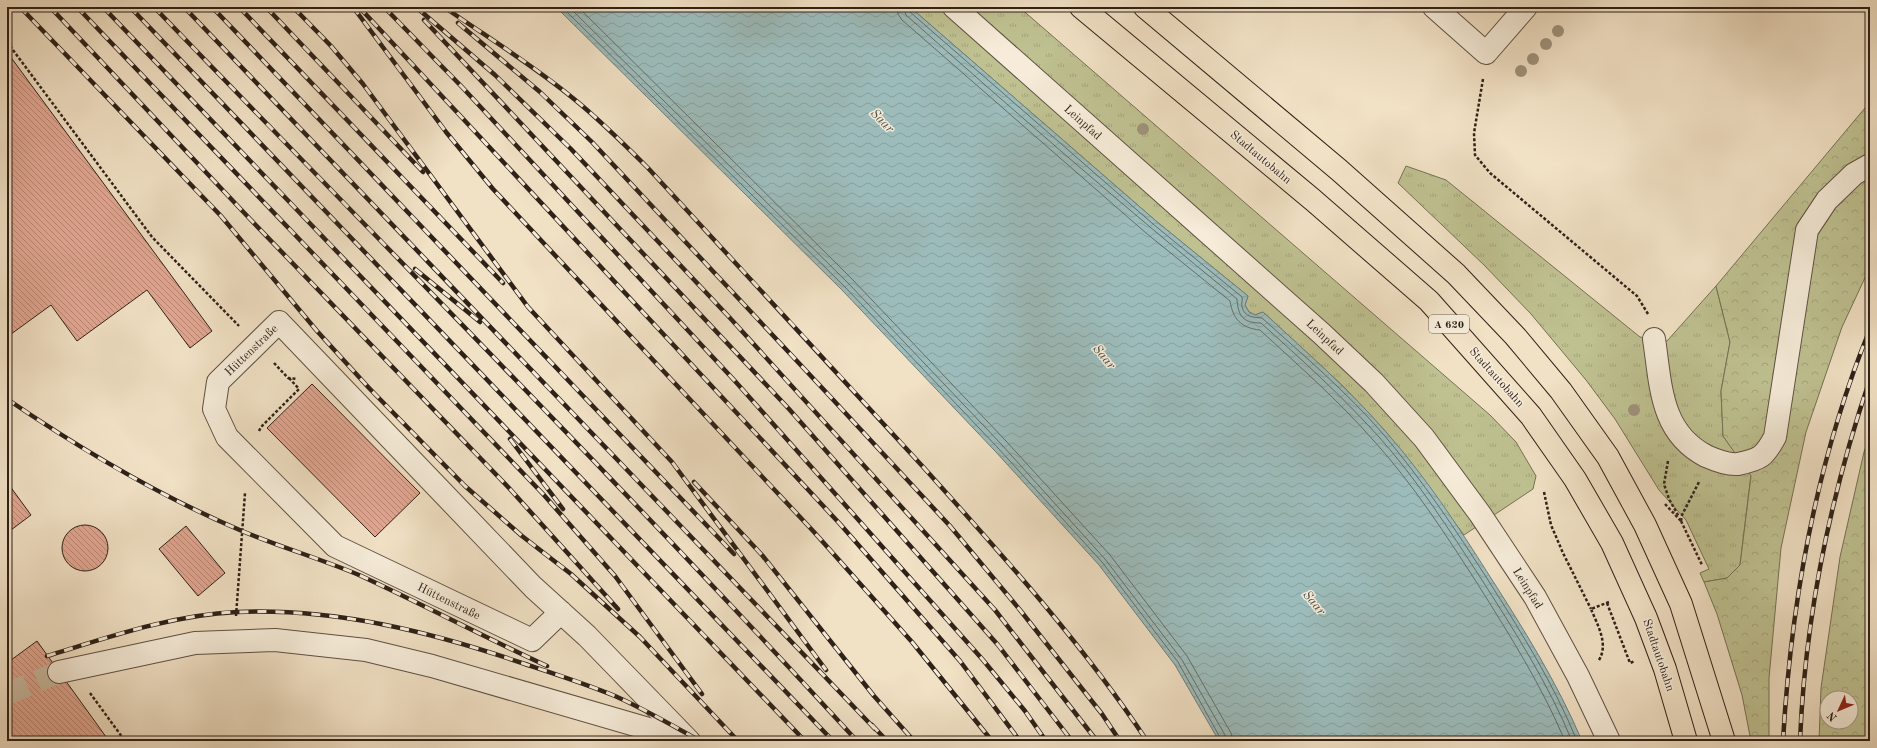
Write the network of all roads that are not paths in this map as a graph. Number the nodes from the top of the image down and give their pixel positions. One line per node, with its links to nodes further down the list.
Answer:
1 (954, 7): 12 (street, Leinpfad)
2 (1081, 7): 13 (highway, Stadtautobahn / A 620)
3 (1145, 7): 14 (highway)
4 (1434, 7): 5 (street)
5 (1526, 7)
6 (1870, 165): 7 (street)
7 (1654, 340)
8 (561, 612): 8 (street, Hüttenstraße); 11 (street, Hüttenstraße)
9 (59, 672): 10 (street)
10 (681, 741)
11 (689, 741)
12 (1608, 741)
13 (1686, 741)
14 (1724, 741)

